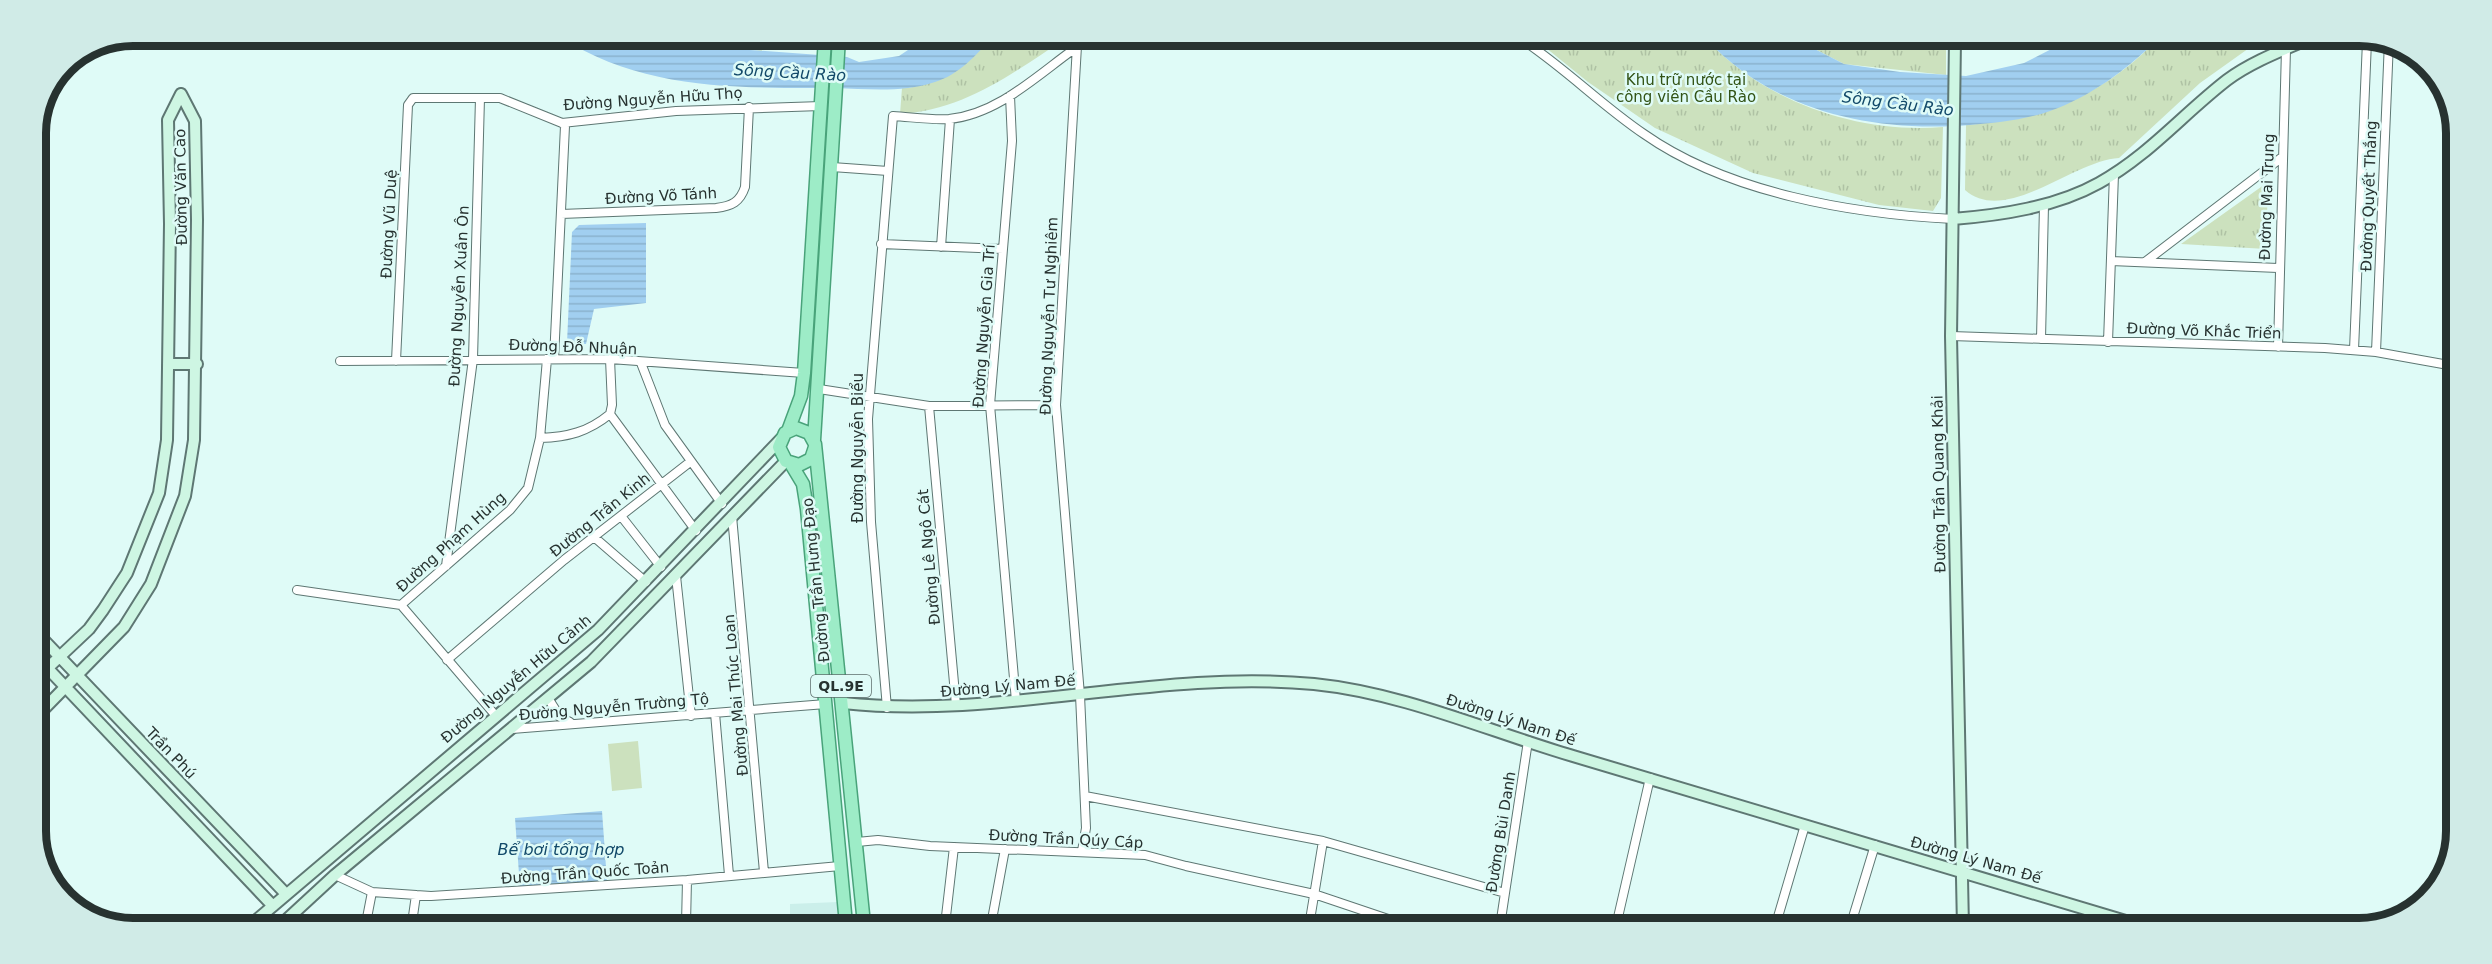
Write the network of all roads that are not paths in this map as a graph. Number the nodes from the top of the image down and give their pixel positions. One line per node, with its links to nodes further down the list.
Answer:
1 (825, 46): 13 (main road)
2 (839, 46): 18 (main road, Đường Trần Hưng Đạo / QL.9E)
3 (1077, 46): 10 (street); 49 (street, Đường Nguyễn Tư Nghiêm)
4 (1530, 46): 23 (street)
5 (1955, 46): 23 (street, Đường Trần Quang Khải)
6 (2293, 46): 8 (street)
7 (2367, 47): 34 (street, Đường Quyết Thắng)
8 (2286, 49): 17 (street, Đường Mai Trung); 20 (street)
9 (2389, 52): 35 (street, Đường Quyết Thắng)
10 (1010, 96): 15 (street); 26 (street, Đường Nguyễn Gia Trí)
11 (420, 97): 12 (street, Đường Nguyễn Hữu Thọ); 40 (street, Đường Vũ Duệ)
12 (480, 98): 16 (street, Đường Nguyễn Hữu Thọ); 36 (street, Đường Nguyễn Xuân Ôn)
13 (821, 101): 14 (street, Đường Nguyễn Hữu Thọ); 45 (main road)
14 (749, 107): 16 (street, Đường Nguyễn Hữu Thọ); 22 (street, Đường Võ Tánh)
15 (950, 119): 19 (street, Đường Nguyễn Biểu); 25 (street)
16 (562, 123): 22 (street, Đường Phạm Hùng)
17 (2281, 158): 28 (street); 29 (street, Đường Mai Trung)
18 (832, 167): 19 (street); 46 (main road, Đường Trần Hưng Đạo / QL.9E)
19 (888, 171): 24 (street, Đường Nguyễn Biểu)
20 (2114, 174): 21 (street); 27 (street)
21 (2044, 205): 23 (street); 31 (street)
22 (561, 214): 37 (street, Đường Phạm Hùng)
23 (1953, 219): 30 (street, Đường Trần Quang Khải)
24 (881, 244): 25 (street); 47 (street, Đường Nguyễn Biểu)
25 (941, 247): 26 (street)
26 (1003, 249): 48 (street, Đường Nguyễn Gia Trí)
27 (2111, 261): 28 (street); 32 (street)
28 (2145, 262): 29 (street)
29 (2278, 268): 33 (street, Đường Mai Trung)
30 (1951, 336): 31 (street, Đường Võ Khắc Triển); 101 (street, Đường Trần Quang Khải)
31 (2041, 339): 32 (street, Đường Võ Khắc Triển)
32 (2108, 342): 33 (street, Đường Võ Khắc Triển)
33 (2278, 347): 34 (street, Đường Võ Khắc Triển)
34 (2354, 350): 35 (street, Đường Võ Khắc Triển)
35 (2376, 352): 44 (street, Đường Võ Khắc Triển)
36 (472, 358): 37 (street, Đường Đỗ Nhuận); 40 (street, Đường Đỗ Nhuận); 63 (street, Đường Nguyễn Xuân Ôn)
37 (550, 359): 38 (street, Đường Đỗ Nhuận); 53 (street, Đường Phạm Hùng)
38 (610, 359): 41 (street, Đường Đỗ Nhuận); 51 (street)
39 (340, 361): 40 (street, Đường Đỗ Nhuận)
40 (396, 361)
41 (641, 363): 45 (street, Đường Đỗ Nhuận); 55 (street)
42 (168, 364): 43 (street); 43 (street, Đường Văn Cao); 70 (street, Đường Văn Cao)
43 (196, 364): 73 (street, Đường Văn Cao)
44 (2445, 364)
45 (804, 373): 52 (main road)
46 (819, 389): 47 (street); 54 (main road, Đường Trần Hưng Đạo / QL.9E)
47 (869, 397): 50 (street); 83 (street, Đường Nguyễn Biểu)
48 (990, 405): 49 (street); 50 (street); 78 (street, Đường Nguyễn Gia Trí)
49 (1056, 405): 76 (street, Đường Nguyễn Tư Nghiêm)
50 (929, 406): 81 (street, Đường Lê Ngô Cát)
51 (610, 414): 53 (street); 57 (street, Đường Trần Kinh)
52 (784, 435): 54 (main road); 56 (main road); 58 (street, Đường Nguyễn Hữu Cảnh)
53 (540, 438): 63 (street, Đường Phạm Hùng)
54 (815, 444): 56 (main road); 79 (main road, Đường Trần Hưng Đạo / QL.9E)
55 (690, 462): 57 (street); 58 (street)
56 (788, 463): 60 (street); 80 (main road, Đường Trần Hưng Đạo / QL.9E)
57 (662, 484): 59 (street, Đường Trần Kinh); 61 (street)
58 (722, 504): 61 (street, Đường Nguyễn Hữu Cảnh)
59 (621, 516): 62 (street, Đường Trần Kinh); 64 (street)
60 (732, 516): 65 (street); 84 (street, Đường Mai Thúc Loan)
61 (696, 531): 64 (street, Đường Nguyễn Hữu Cảnh)
62 (594, 537): 66 (street); 71 (street, Đường Trần Kinh)
63 (446, 566): 68 (street, Đường Phạm Hùng)
64 (661, 567): 66 (street, Đường Nguyễn Hữu Cảnh)
65 (676, 576): 77 (street); 87 (street)
66 (646, 582): 74 (street, Đường Nguyễn Hữu Cảnh)
67 (297, 590): 68 (street)
68 (401, 605): 71 (street)
69 (47, 643): 70 (street, Trần Phú)
70 (60, 657): 72 (street, Đường Văn Cao); 73 (street, Trần Phú)
71 (447, 660): 86 (street)
72 (48, 669): 75 (street, Trần Phú)
73 (77, 676): 75 (street, Đường Văn Cao); 108 (street, Trần Phú)
74 (538, 681): 77 (street); 86 (street, Đường Nguyễn Hữu Cảnh)
75 (66, 688): 82 (street, Đường Văn Cao); 111 (street, Trần Phú)
76 (1080, 695): 78 (street, Đường Lý Nam Đế); 90 (street, Đường Lý Nam Đế); 92 (street, Đường Nguyễn Tư Nghiêm)
77 (548, 698): 88 (street); 89 (street)
78 (1016, 701): 81 (street, Đường Lý Nam Đế)
79 (843, 703): 80 (main road); 83 (street, Đường Lý Nam Đế); 95 (main road, Đường Trần Hưng Đạo / QL.9E)
80 (826, 704): 84 (street, Đường Nguyễn Trường Tộ); 100 (main road, Đường Trần Hưng Đạo / QL.9E)
81 (956, 705): 83 (street, Đường Lý Nam Đế)
82 (47, 707)
83 (886, 708)
84 (752, 709): 85 (street, Đường Nguyễn Trường Tộ); 102 (street, Đường Mai Thúc Loan)
85 (715, 713): 87 (street, Đường Nguyễn Trường Tộ); 104 (street)
86 (496, 716): 89 (street); 108 (street, Đường Nguyễn Hữu Cảnh)
87 (691, 716): 88 (street, Đường Nguyễn Trường Tộ)
88 (581, 724): 89 (street, Đường Nguyễn Trường Tộ)
89 (512, 729): 103 (street)
90 (1528, 741): 91 (street, Đường Lý Nam Đế); 107 (street, Đường Bùi Danh)
91 (1650, 778): 93 (street, Đường Lý Nam Đế); 125 (street)
92 (1085, 796): 94 (street); 99 (street, Đường Nguyễn Tư Nghiêm)
93 (1805, 825): 96 (street, Đường Lý Nam Đế); 126 (street)
94 (1323, 841): 107 (street); 109 (street)
95 (857, 842): 97 (street, Đường Trần Qúy Cáp); 119 (main road, Đường Trần Hưng Đạo / QL.9E)
96 (1875, 845): 101 (street, Đường Lý Nam Đế); 127 (street)
97 (954, 847): 98 (street, Đường Trần Qúy Cáp); 120 (street)
98 (1005, 849): 99 (street, Đường Trần Qúy Cáp); 121 (street)
99 (1082, 851): 109 (street, Đường Trần Qúy Cáp)
100 (840, 866): 102 (street, Đường Trần Quốc Toản); 118 (main road, Đường Trần Hưng Đạo / QL.9E)
101 (1962, 871): 128 (street, Đường Trần Quang Khải); 129 (street, Đường Lý Nam Đế)
102 (764, 872): 104 (street, Đường Trần Quốc Toản)
103 (335, 875): 106 (street, Đường Trần Quốc Toản); 114 (street)
104 (729, 875): 105 (street, Đường Trần Quốc Toản)
105 (687, 879): 110 (street, Đường Trần Quốc Toản); 117 (street)
106 (372, 892): 110 (street, Đường Trần Quốc Toản); 115 (street)
107 (1505, 893): 124 (street, Đường Bùi Danh)
108 (286, 894): 111 (street, Đường Nguyễn Hữu Cảnh)
109 (1314, 894): 122 (street); 123 (street, Đường Trần Qúy Cáp)
110 (416, 895): 116 (street)
111 (271, 907): 112 (street, Đường Nguyễn Hữu Cảnh); 113 (street, Trần Phú)
112 (260, 917)
113 (278, 917)
114 (289, 917)
115 (367, 917)
116 (413, 917)
117 (686, 917)
118 (845, 917)
119 (863, 917)
120 (946, 917)
121 (992, 917)
122 (1310, 917)
123 (1382, 917)
124 (1501, 917)
125 (1618, 917)
126 (1778, 917)
127 (1853, 917)
128 (1963, 917)
129 (2116, 917)

